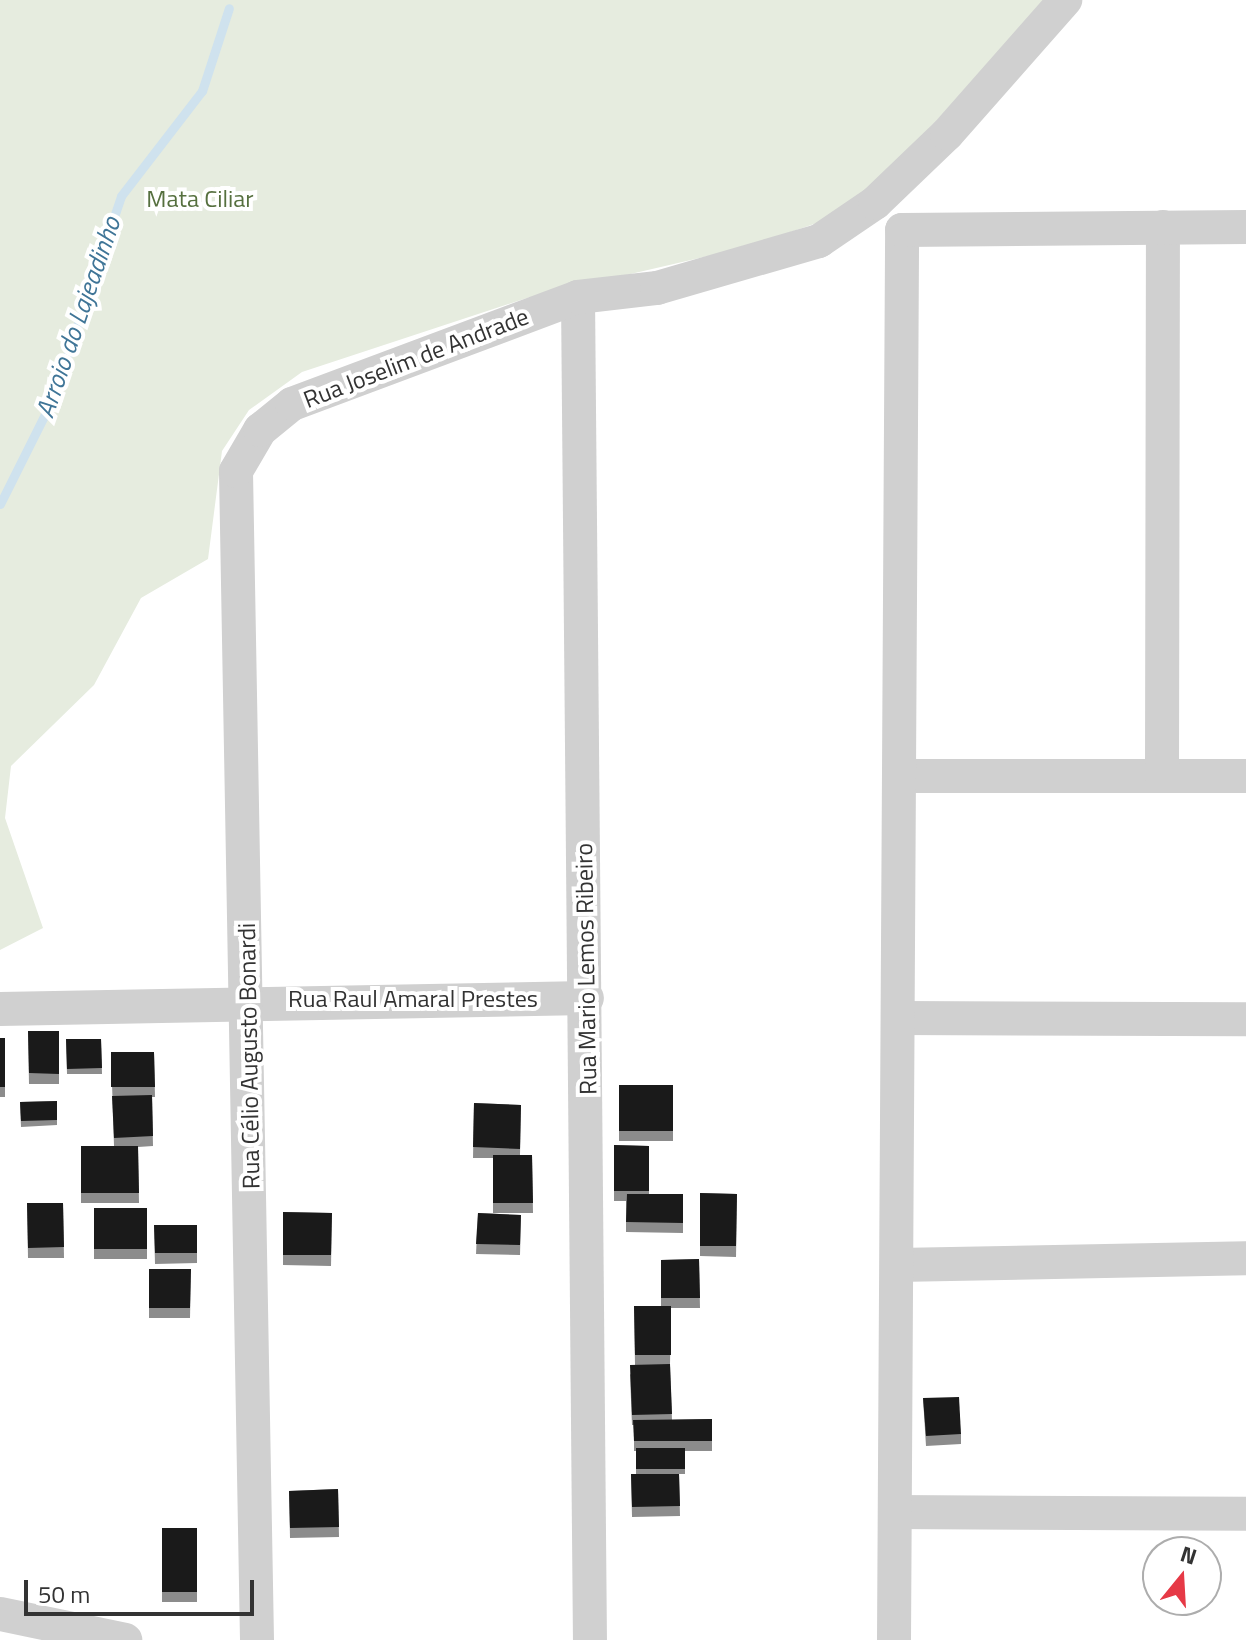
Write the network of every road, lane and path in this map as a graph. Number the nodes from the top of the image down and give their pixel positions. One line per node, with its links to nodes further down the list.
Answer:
1 (1065, 0): 4 (street, Rua Joselim de Andrade)
2 (1163, 227): 3 (street); 6 (street); 7 (street)
3 (1246, 227)
4 (578, 297): 5 (street, Rua Joselim de Andrade); 9 (street, Rua Mario Lemos Ribeiro)
5 (236, 471): 10 (street, Rua Célio Augusto Bonardi)
6 (900, 776): 7 (street); 12 (street)
7 (1162, 776): 8 (street)
8 (1246, 776)
9 (587, 998): 10 (street, Rua Raul Amaral Prestes); 21 (street, Rua Mario Lemos Ribeiro)
10 (248, 1000): 11 (street, Rua Raul Amaral Prestes); 20 (street, Rua Célio Augusto Bonardi)
11 (0, 1009)
12 (898, 1018): 13 (street); 15 (street)
13 (1246, 1019)
14 (1246, 1258): 15 (street)
15 (897, 1265): 16 (street)
16 (895, 1512): 17 (street); 22 (street)
17 (1246, 1514)
18 (0, 1614): 19 (street)
19 (125, 1640)
20 (257, 1640)
21 (590, 1640)
22 (894, 1640)

